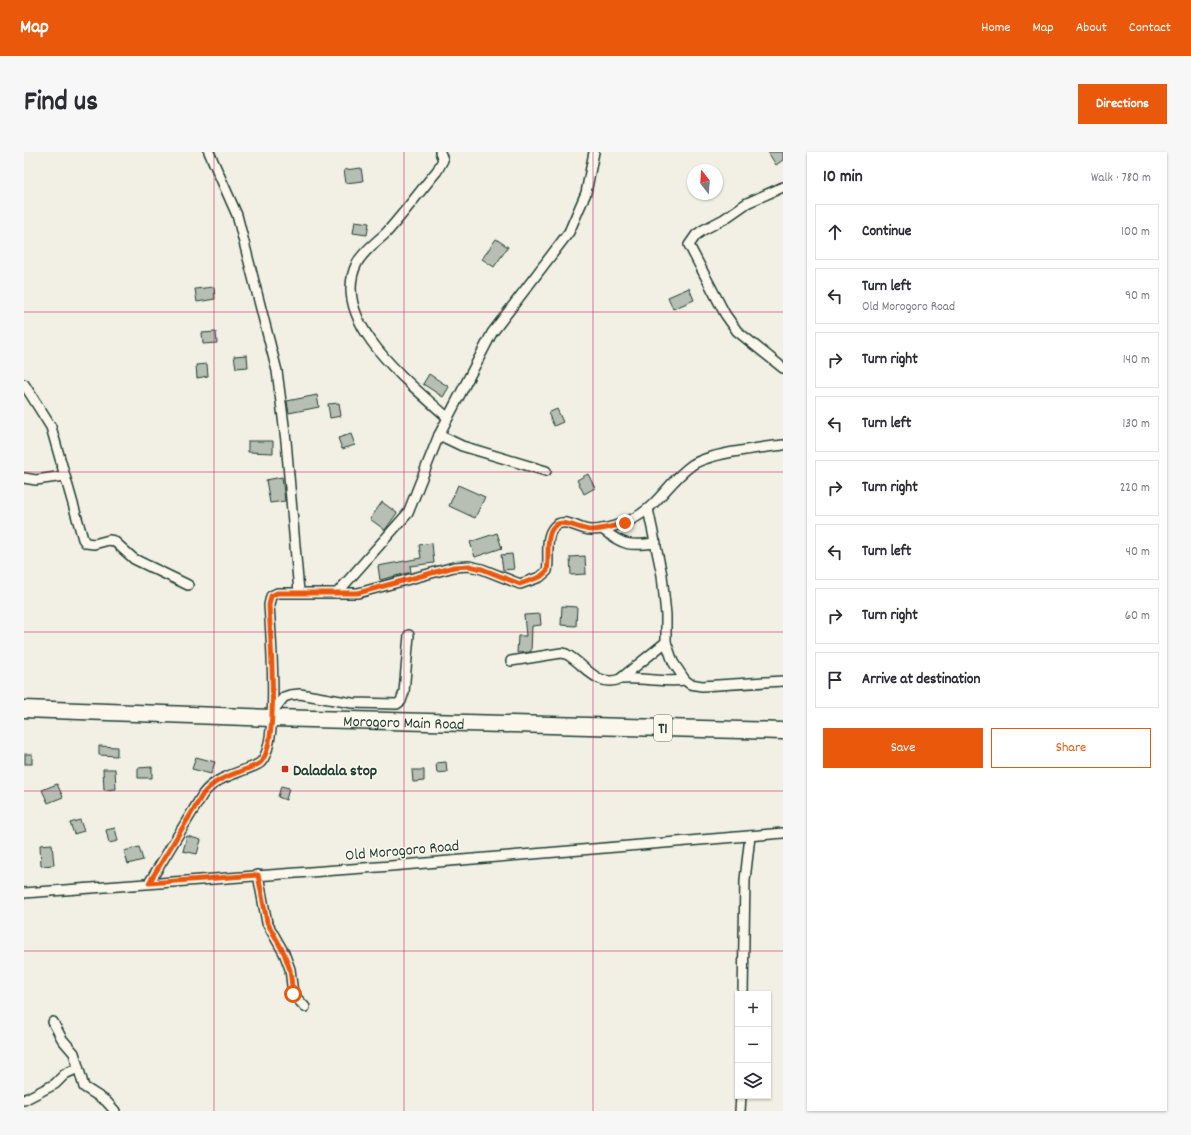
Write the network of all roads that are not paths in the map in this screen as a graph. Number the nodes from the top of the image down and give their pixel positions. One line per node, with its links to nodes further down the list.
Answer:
1 (209, 152): 17 (street)
2 (440, 152): 7 (street)
3 (594, 152): 7 (street)
4 (783, 187): 5 (street)
5 (783, 368)
6 (24, 384): 11 (street)
7 (448, 418): 8 (street)
8 (440, 435): 10 (street); 18 (street)
9 (783, 445): 13 (street)
10 (546, 471)
11 (64, 476): 12 (street); 16 (street)
12 (24, 478)
13 (648, 509): 14 (street); 15 (street)
14 (602, 529): 15 (street); 18 (street)
15 (656, 543): 20 (street)
16 (188, 585)
17 (299, 592): 18 (street); 26 (street)
18 (337, 593)
19 (409, 635): 26 (street)
20 (666, 642): 22 (street); 23 (street)
21 (511, 661): 22 (street)
22 (620, 679): 23 (street)
23 (685, 680): 24 (street)
24 (783, 681)
25 (24, 709): 26 (highway, Morogoro Main Road / T1)
26 (273, 714): 27 (highway, Morogoro Main Road / T1); 31 (street)
27 (783, 731)
28 (783, 833): 29 (street, Old Morogoro Road)
29 (750, 836): 30 (street, Old Morogoro Road); 33 (street)
30 (258, 875): 31 (street, Old Morogoro Road); 34 (street)
31 (149, 883): 32 (street, Old Morogoro Road)
32 (24, 893)
33 (742, 991)
34 (305, 1007)
35 (53, 1022): 36 (street)
36 (78, 1068): 38 (street); 39 (street)
37 (740, 1099): 40 (street)
38 (24, 1100)
39 (115, 1111)
40 (740, 1111)

